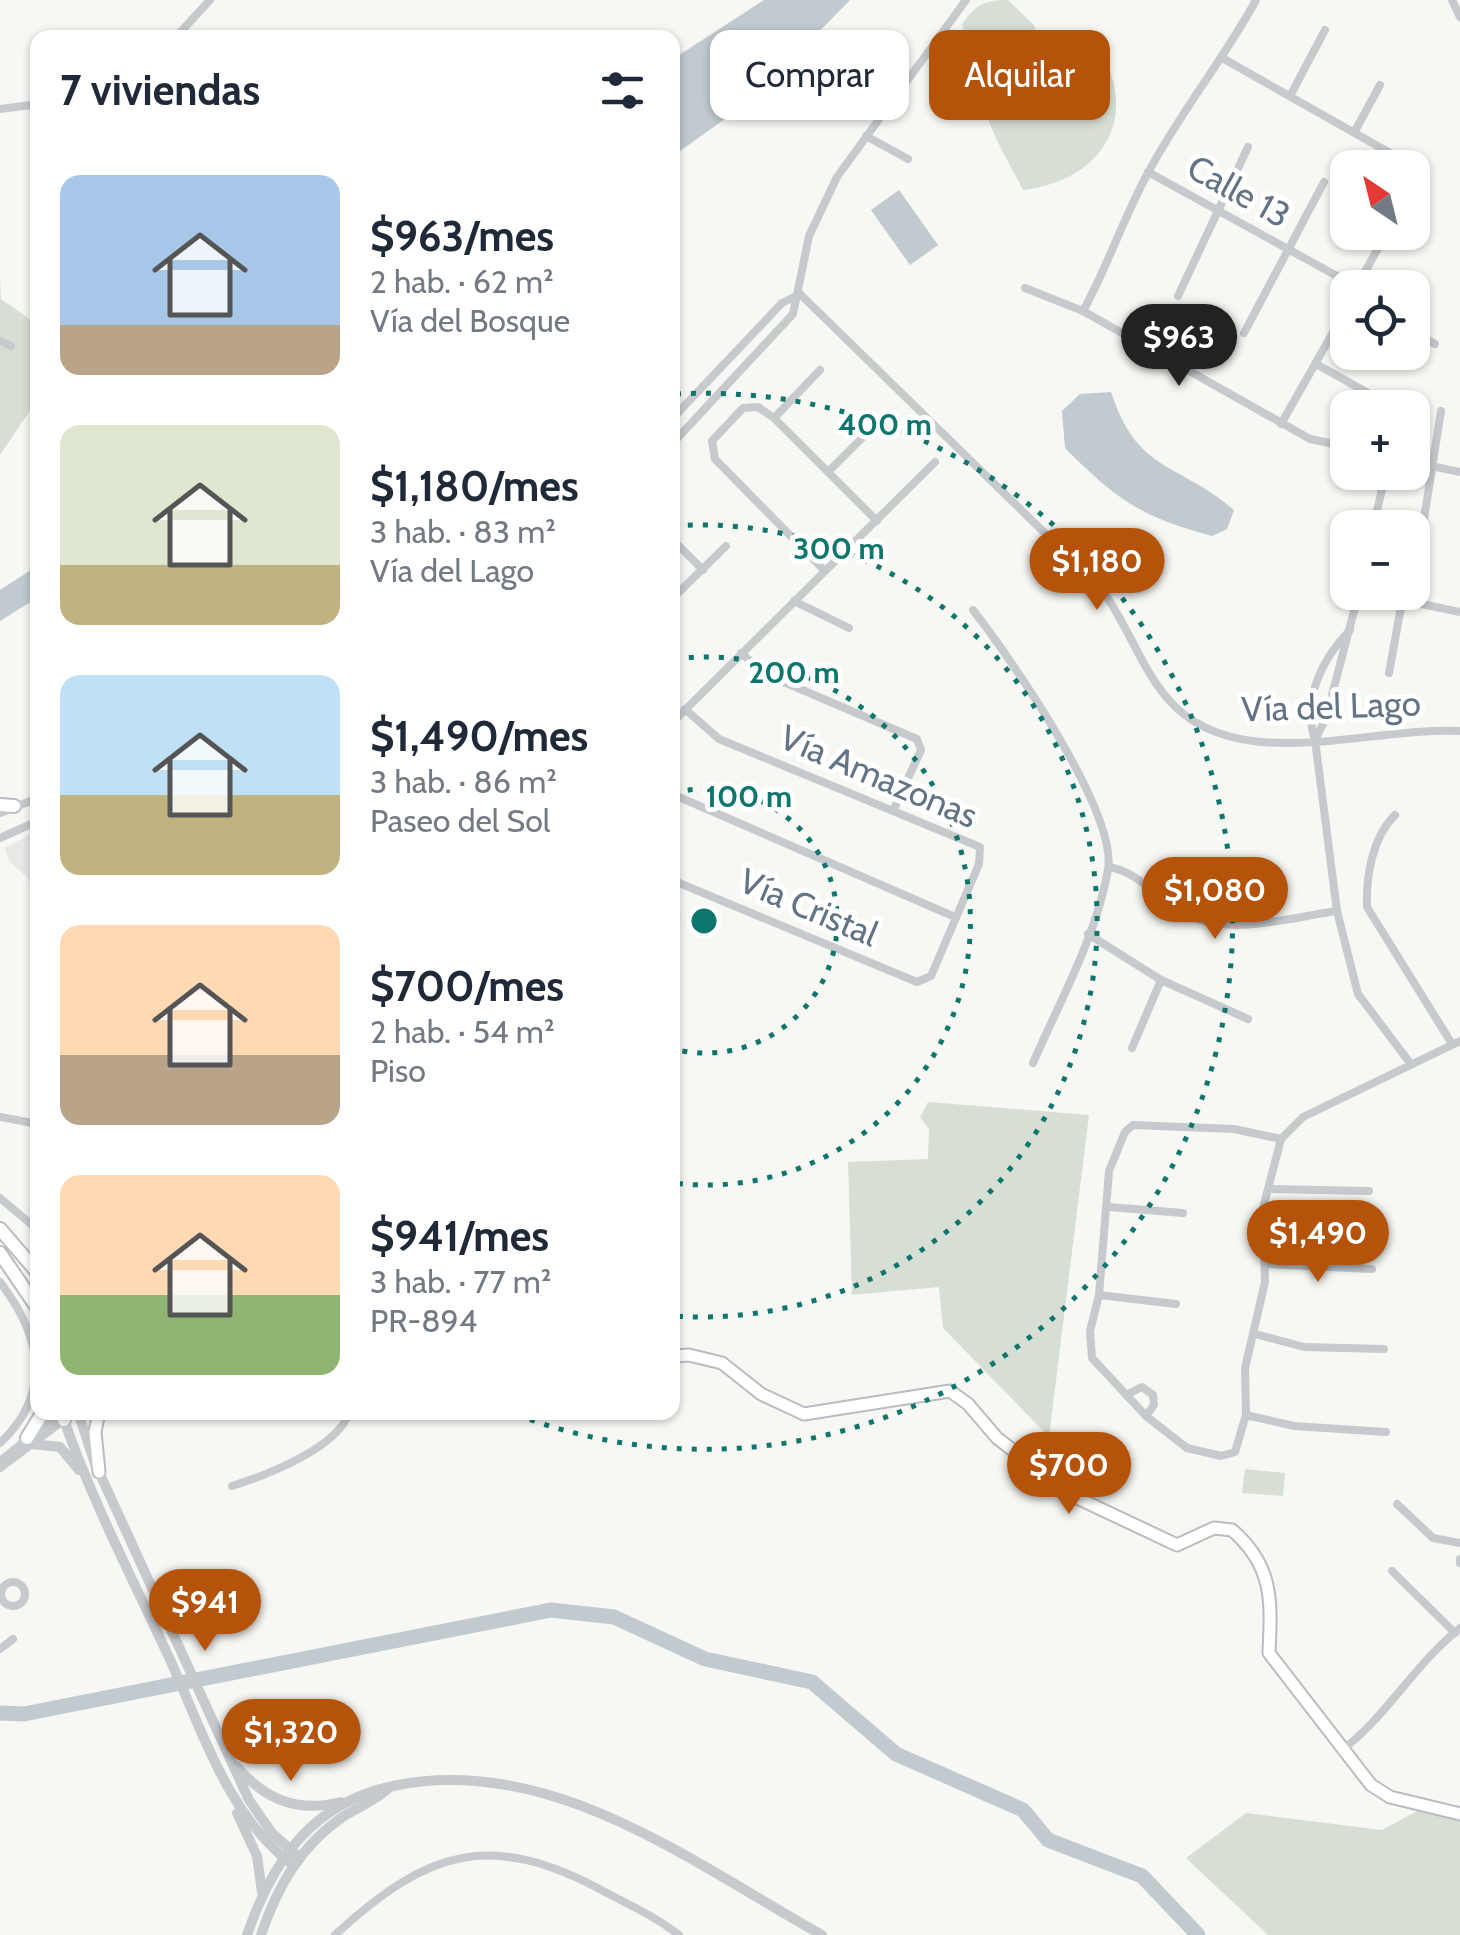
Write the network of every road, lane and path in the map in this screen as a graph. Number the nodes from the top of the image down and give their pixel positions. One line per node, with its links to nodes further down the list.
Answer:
1 (210, 0): 6 (street)
2 (966, 0): 14 (street)
3 (1256, 0): 8 (street)
4 (1452, 0): 5 (street)
5 (1460, 16)
6 (182, 30)
7 (1325, 30): 10 (street)
8 (1224, 59): 10 (street); 18 (street)
9 (1380, 85): 13 (street)
10 (1290, 96): 13 (street)
11 (30, 105): 12 (street)
12 (0, 109)
13 (1355, 131): 16 (street)
14 (866, 136): 17 (street); 24 (street)
15 (1248, 147): 20 (street)
16 (1386, 150)
17 (908, 159)
18 (1148, 172): 20 (street, Calle 13); 26 (street)
19 (1324, 182): 21 (street)
20 (1217, 212): 21 (street, Calle 13); 25 (street)
21 (1286, 249): 22 (street, Calle 13); 27 (street)
22 (1330, 273)
23 (1025, 288): 26 (street)
24 (800, 294): 36 (street); 41 (street); 68 (street, Vía del Lago)
25 (1178, 296)
26 (1083, 311): 40 (street)
27 (1244, 333)
28 (1330, 339): 33 (street)
29 (0, 341): 32 (street)
30 (1430, 341): 31 (street)
31 (1435, 344)
32 (10, 346)
33 (1316, 364): 35 (street); 40 (street)
34 (820, 370): 38 (street)
35 (1364, 390)
36 (680, 411)
37 (1442, 412): 45 (street)
38 (774, 418): 46 (street); 53 (street)
39 (880, 420): 46 (street)
40 (1281, 424): 42 (street)
41 (680, 435)
42 (1330, 444)
43 (936, 462): 49 (street)
44 (1430, 466): 45 (street)
45 (1435, 467): 47 (street); 48 (street)
46 (828, 472): 49 (street)
47 (1460, 472)
48 (1427, 510)
49 (877, 520): 53 (street)
50 (726, 546): 52 (street)
51 (680, 547): 52 (street)
52 (703, 570): 54 (street)
53 (824, 570): 55 (street)
54 (680, 592)
55 (794, 602): 61 (street); 63 (street)
56 (1430, 606): 60 (street)
57 (974, 610): 76 (street)
58 (1356, 610): 62 (street)
59 (1400, 610): 64 (street)
60 (1460, 612)
61 (849, 628)
62 (1350, 630): 68 (street); 68 (street)
63 (741, 653): 65 (street); 71 (street)
64 (1389, 672)
65 (686, 709): 66 (street); 71 (street, Vía Amazonas)
66 (680, 715)
67 (1460, 731): 68 (street, Vía del Lago)
68 (1315, 740): 78 (street)
69 (680, 797): 79 (street)
70 (7, 805): 72 (street)
71 (894, 809): 79 (street, Vía Amazonas)
72 (0, 813)
73 (1394, 815): 84 (street)
74 (30, 825): 75 (street)
75 (0, 838)
76 (1109, 866): 78 (street); 80 (street)
77 (680, 883): 81 (street, Vía Cristal)
78 (1337, 910): 87 (street)
79 (956, 917): 81 (street, Vía Amazonas)
80 (1088, 934): 82 (street); 86 (street)
81 (924, 979)
82 (1161, 980): 83 (street); 85 (street)
83 (1248, 1019)
84 (1456, 1043): 87 (street)
85 (1132, 1048)
86 (1033, 1063)
87 (1410, 1063): 90 (street)
88 (0, 1117): 89 (street)
89 (30, 1123)
90 (1281, 1139): 91 (street); 94 (street)
91 (1269, 1189): 92 (street); 100 (street)
92 (1369, 1191)
93 (0, 1198): 96 (street)
94 (1109, 1207): 95 (street); 103 (street)
95 (1183, 1213)
96 (30, 1223)
97 (0, 1229): 99 (main road)
98 (0, 1253): 104 (main road)
99 (30, 1264)
100 (1266, 1264): 101 (street); 106 (street)
101 (1372, 1269)
102 (0, 1282): 107 (street)
103 (1099, 1295): 105 (street); 110 (street)
104 (30, 1297)
105 (1176, 1304)
106 (1256, 1334): 108 (street); 112 (street)
107 (30, 1337)
108 (1384, 1350)
109 (680, 1355): 133 (main road)
110 (1126, 1395): 113 (street); 113 (street)
111 (30, 1404): 122 (street)
112 (1246, 1415): 113 (street); 120 (street)
113 (1146, 1416)
114 (39, 1420): 121 (main road)
115 (60, 1420): 121 (street)
116 (69, 1420): 125 (street)
117 (71, 1420): 124 (street)
118 (97, 1420): 124 (main road)
119 (345, 1420): 126 (street)
120 (1386, 1432)
121 (30, 1441): 123 (street); 125 (street)
122 (0, 1443)
123 (0, 1465)
124 (99, 1472): 134 (street)
125 (83, 1476): 136 (street)
126 (232, 1486)
127 (1397, 1504): 128 (street)
128 (1460, 1543)
129 (1392, 1571): 130 (street)
130 (1457, 1630): 133 (street)
131 (13, 1639): 132 (street)
132 (0, 1650)
133 (1341, 1751): 138 (main road)
134 (233, 1762): 137 (street); 139 (street)
135 (390, 1787): 137 (street); 140 (street); 146 (street)
136 (233, 1798): 139 (street); 141 (street)
137 (352, 1798): 139 (street)
138 (1460, 1814)
139 (285, 1853): 140 (street); 141 (street)
140 (296, 1861): 143 (street)
141 (262, 1892): 142 (street)
142 (247, 1935)
143 (261, 1935)
144 (335, 1935): 145 (street)
145 (678, 1935)
146 (822, 1935)

